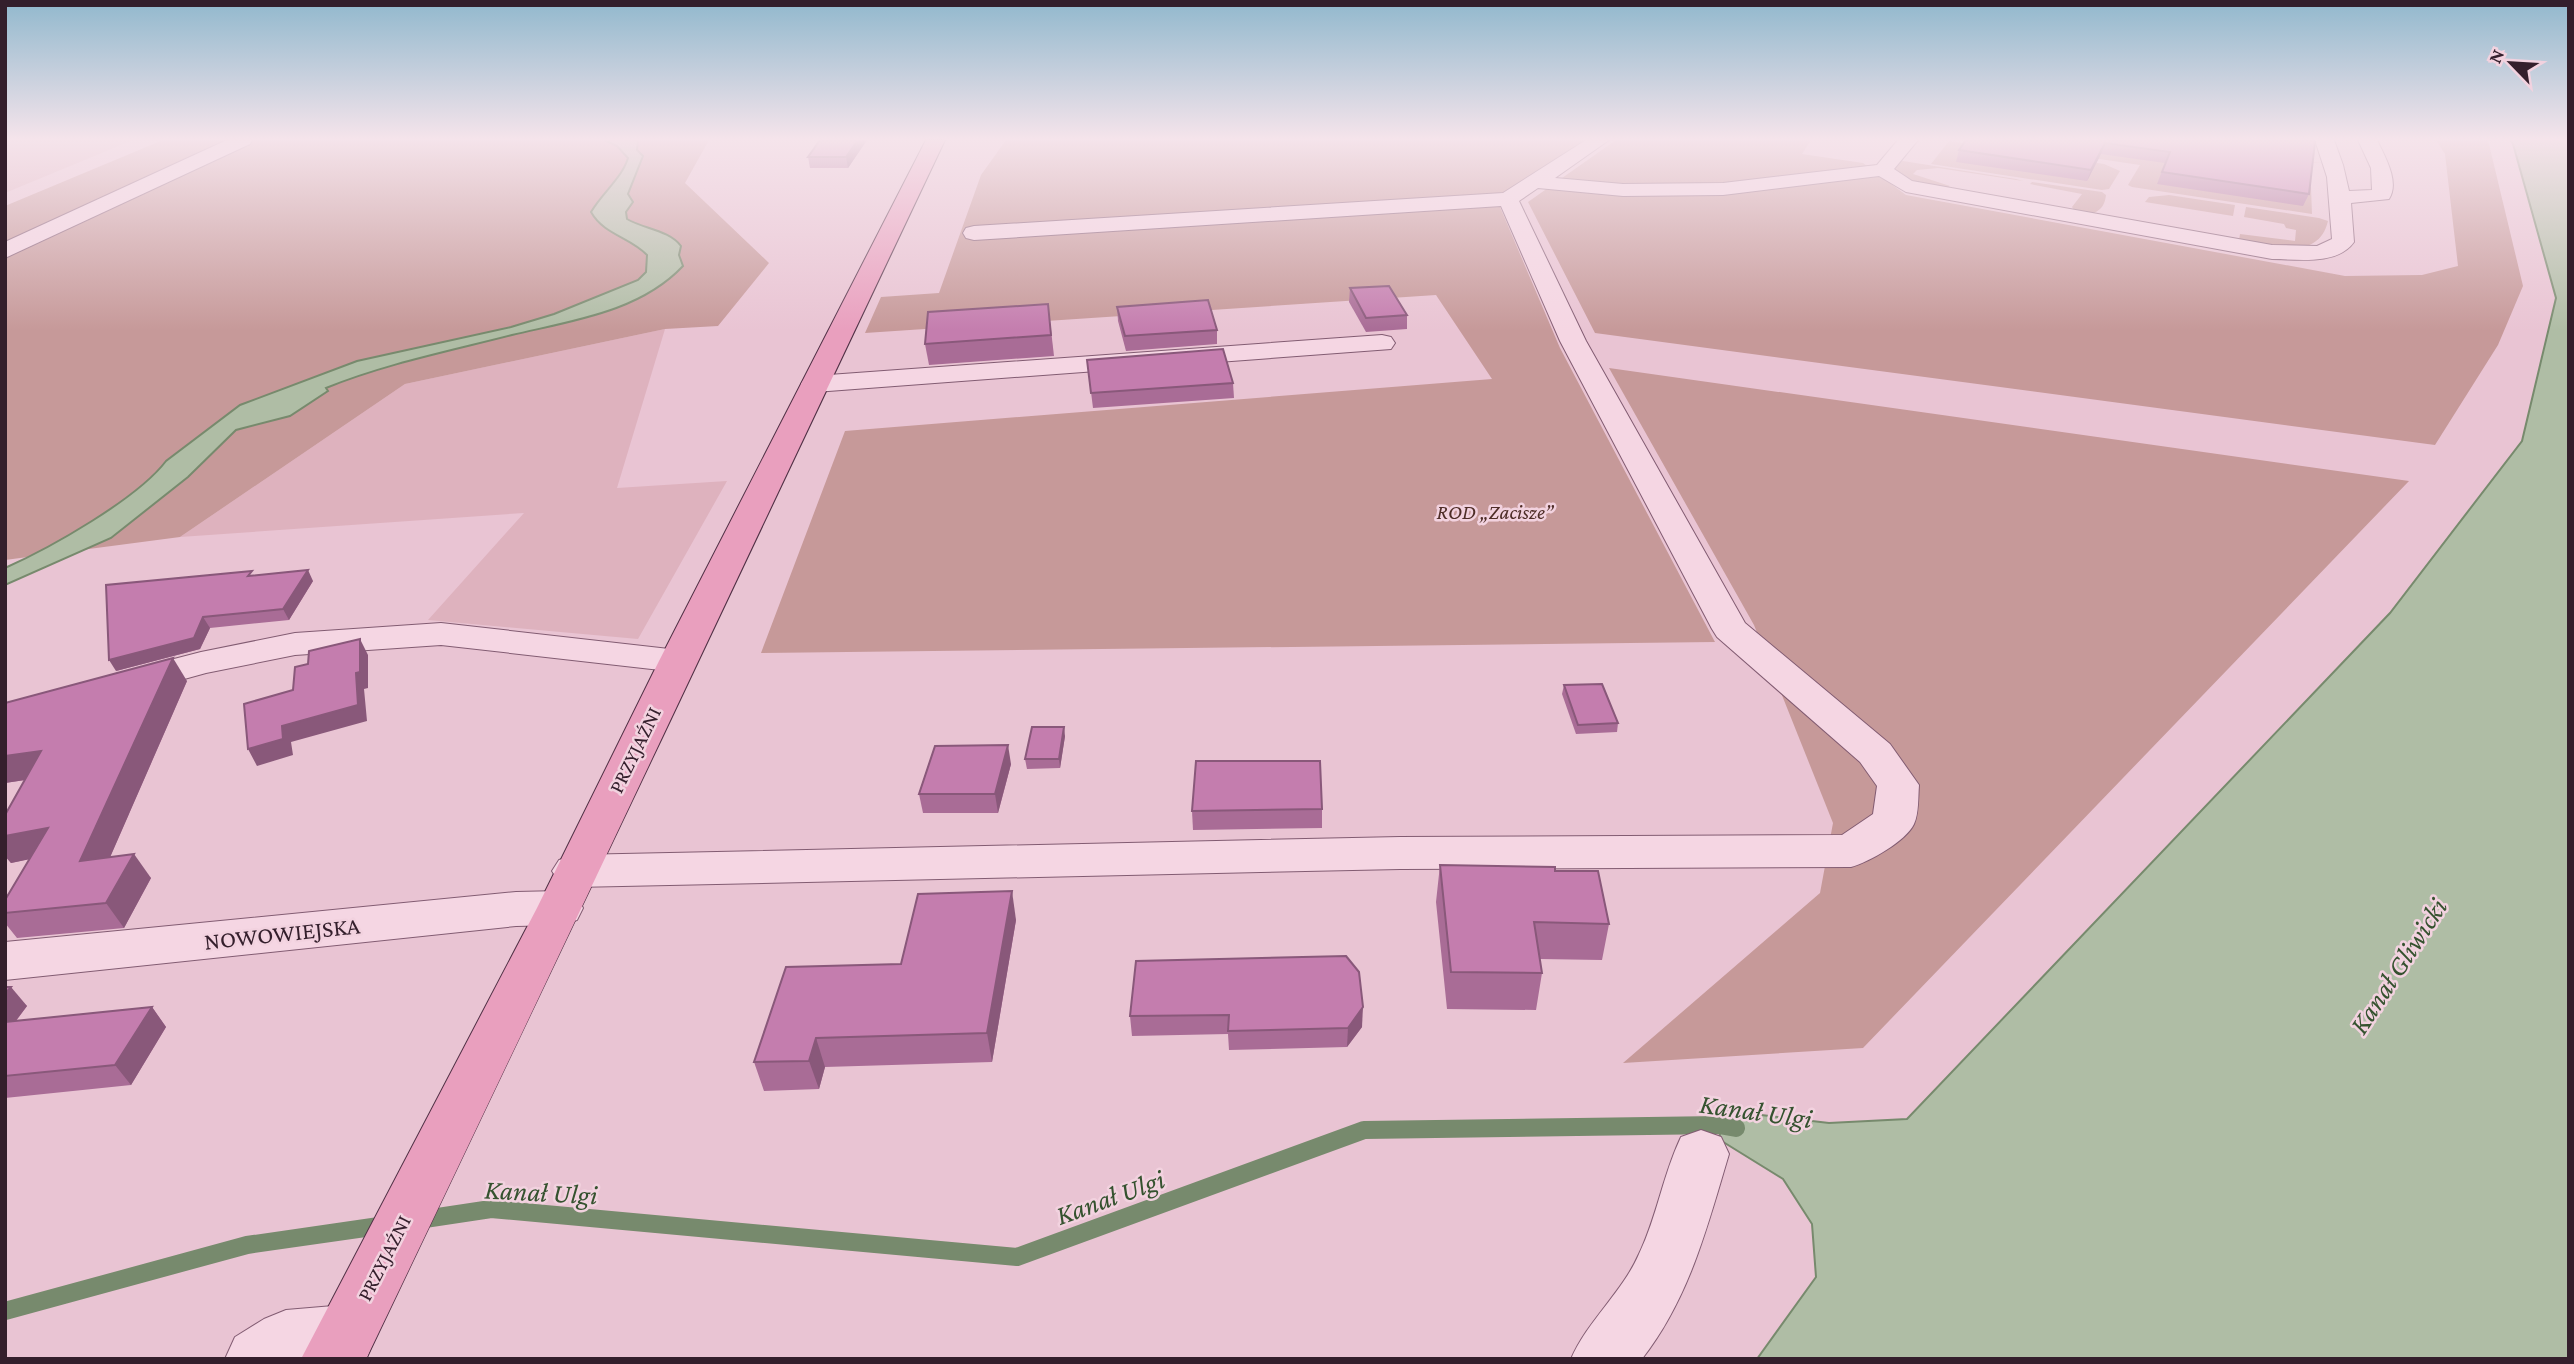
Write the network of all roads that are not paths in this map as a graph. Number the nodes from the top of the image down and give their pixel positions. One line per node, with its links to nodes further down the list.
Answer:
1 (107, 204): 8 (street)
2 (905, 204): 10 (main road, PRZYJAŹNI)
3 (1357, 204): 7 (street)
4 (1526, 204): 13 (street, NOWOWIEJSKA)
5 (2004, 204): 6 (street)
6 (2340, 204)
7 (974, 233)
8 (5, 251)
9 (1382, 343): 10 (street)
10 (815, 384): 11 (main road, PRZYJAŹNI)
11 (678, 661): 12 (street); 13 (main road, PRZYJAŹNI)
12 (97, 692)
13 (568, 890): 14 (street, NOWOWIEJSKA); 16 (main road, PRZYJAŹNI)
14 (5, 961)
15 (1701, 1153): 18 (street)
16 (339, 1347): 17 (street)
17 (257, 1359)
18 (1603, 1359)

